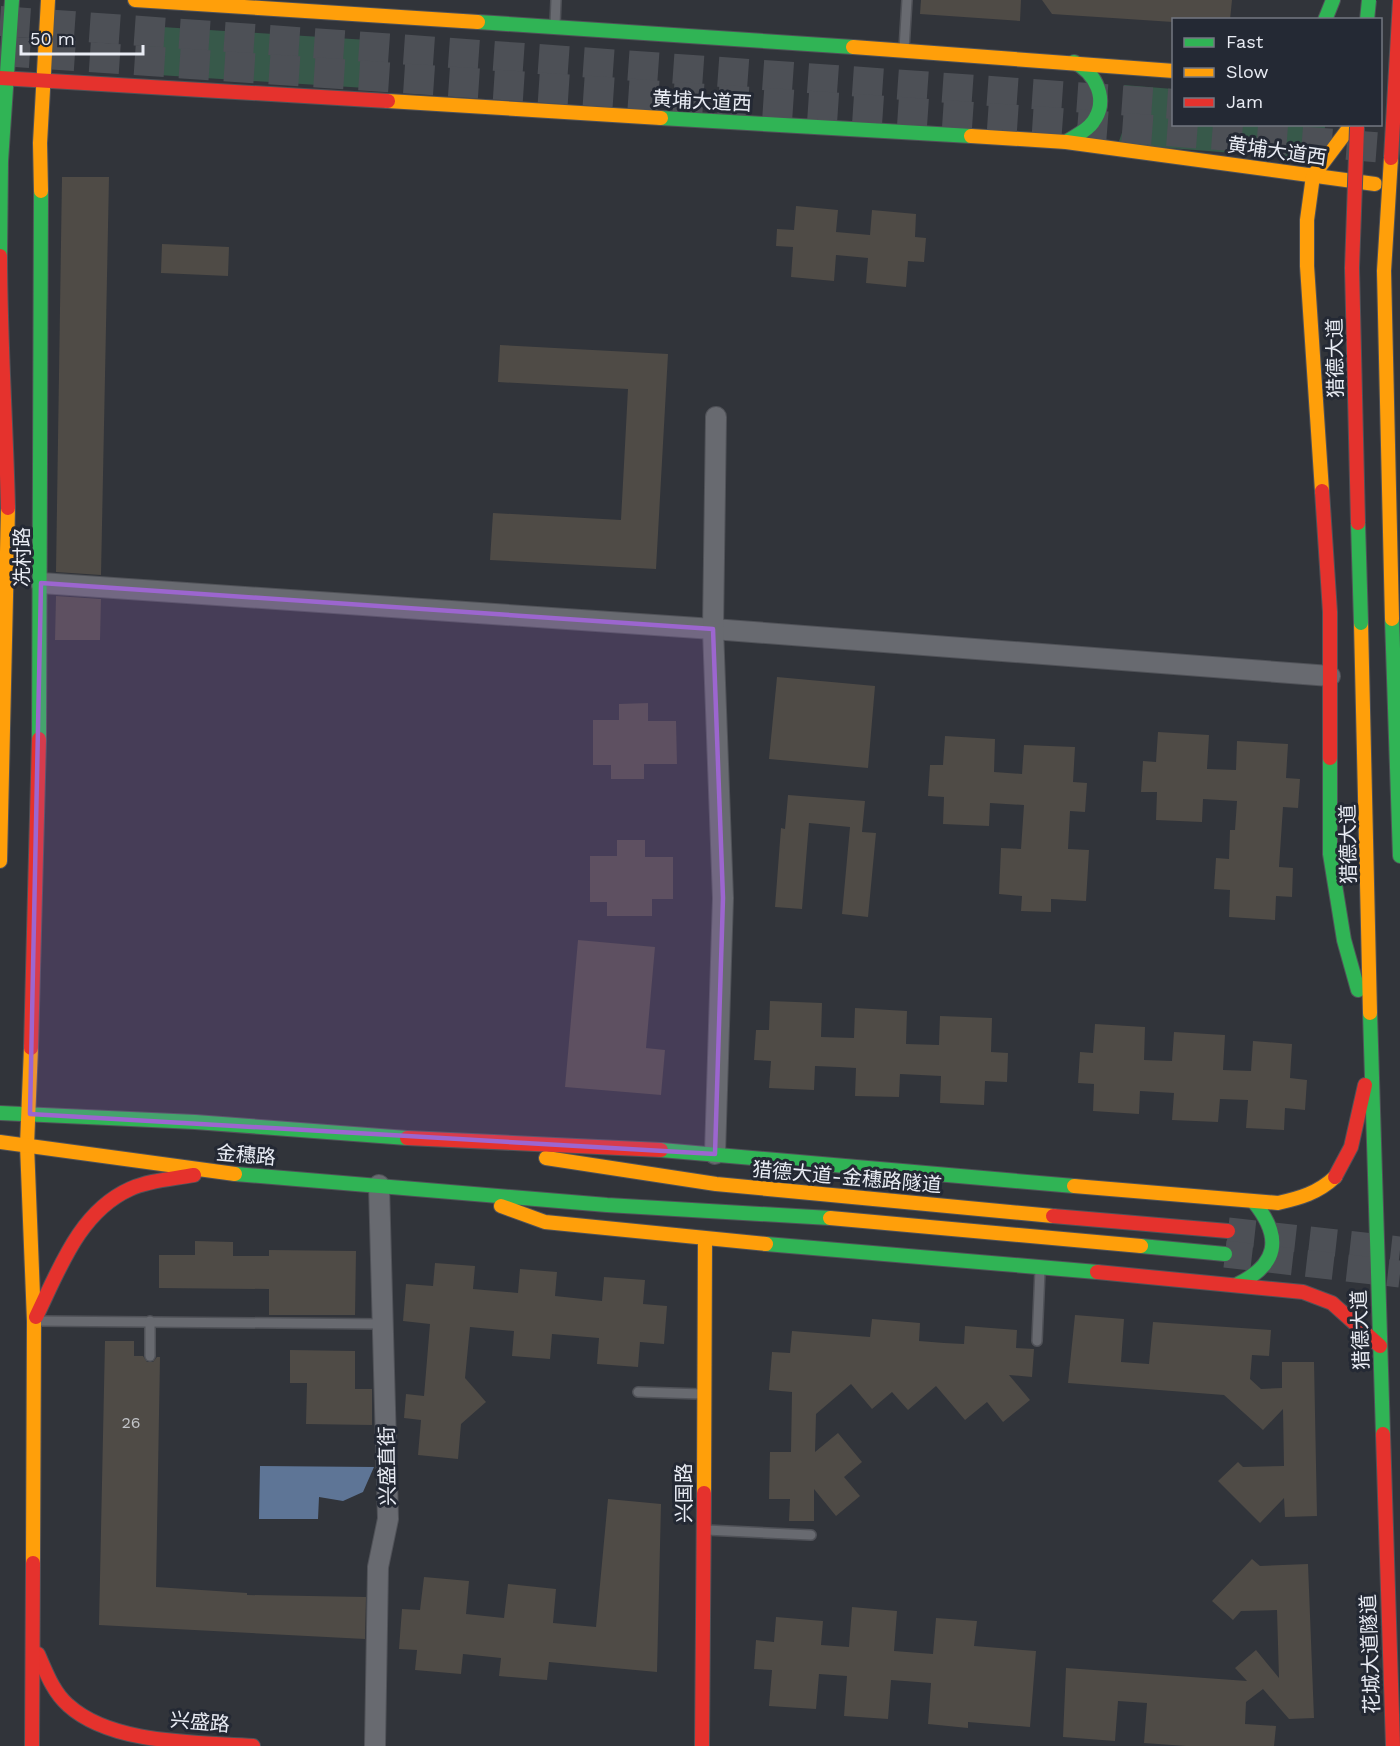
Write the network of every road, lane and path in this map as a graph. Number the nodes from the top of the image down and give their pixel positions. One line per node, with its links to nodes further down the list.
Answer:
1 (12, 0): 19 (main road, 冼村路)
2 (48, 0): 20 (main road, 冼村路)
3 (135, 0): 11 (main road)
4 (195, 0): 11 (main road)
5 (556, 0): 15 (lane)
6 (907, 0): 16 (lane)
7 (1333, 0): 13 (main road)
8 (1360, 0): 12 (main road)
9 (1369, 0): 14 (main road, bridge)
10 (1400, 0): 31 (main road, bridge)
11 (212, 5): 15 (main road)
12 (1390, 9)
13 (1326, 18)
14 (1367, 18)
15 (555, 27): 16 (main road)
16 (904, 51): 17 (main road)
17 (1074, 62): 18 (main road); 27 (main road)
18 (1172, 70)
19 (4, 78): 20 (main road, 黄埔大道西); 28 (main road, 冼村路)
20 (43, 81): 27 (main road, 黄埔大道西); 37 (main road, 冼村路)
21 (1382, 88): 22 (main road)
22 (1400, 90)
23 (1400, 97): 24 (main road)
24 (1382, 103)
25 (1354, 126): 29 (main road)
26 (1355, 126): 42 (main road, 猎德大道, bridge)
27 (1066, 142): 29 (main road, 黄埔大道西)
28 (1, 160): 33 (main road, 冼村路)
29 (1313, 176): 30 (main road, 黄埔大道西); 35 (main road)
30 (1400, 187)
31 (1386, 210): 32 (main road, bridge); 40 (main road, bridge)
32 (1400, 323)
33 (0, 340): 41 (main road, 冼村路)
34 (1400, 382): 35 (main road)
35 (1317, 413): 39 (main road)
36 (716, 417): 38 (street)
37 (41, 582): 38 (street); 44 (main road, 冼村路)
38 (713, 629): 39 (street); 48 (street)
39 (1330, 676): 42 (main road)
40 (1400, 856)
41 (0, 861)
42 (1371, 1062): 52 (main road); 62 (main road, 猎德大道)
43 (0, 1113): 44 (main road, 金穗路)
44 (30, 1114): 46 (main road, 金穗路); 47 (main road, 冼村路)
45 (0, 1142): 47 (main road, 金穗路)
46 (466, 1143): 48 (main road); 53 (main road, 猎德大道-金穗路隧道)
47 (27, 1145): 49 (main road, 金穗路); 58 (main road)
48 (715, 1154): 52 (main road)
49 (210, 1172): 50 (main road, 金穗路); 58 (main road)
50 (380, 1185): 51 (main road, 金穗路); 60 (street, 兴盛直街)
51 (463, 1193): 54 (main road); 55 (main road)
52 (1254, 1202): 57 (main road)
53 (1228, 1231)
54 (705, 1240): 56 (main road); 65 (main road, 兴国路)
55 (1225, 1254)
56 (1041, 1267): 57 (main road); 61 (lane)
57 (1236, 1285): 62 (main road)
58 (34, 1321): 59 (lane); 69 (main road)
59 (150, 1321): 60 (lane); 63 (lane)
60 (384, 1324): 75 (street, 兴盛直街)
61 (1037, 1341)
62 (1380, 1346): 68 (main road, 猎德大道)
63 (150, 1356)
64 (638, 1392): 65 (lane)
65 (704, 1394): 66 (main road, 兴国路)
66 (704, 1530): 67 (lane); 76 (main road, 兴国路)
67 (811, 1535)
68 (1385, 1560): 70 (main road); 77 (main road, 花城大道隧道)
69 (34, 1644): 71 (main road); 73 (main road)
70 (1376, 1672)
71 (143, 1736): 72 (main road); 74 (main road, 兴盛路)
72 (106, 1743)
73 (32, 1746)
74 (253, 1746)
75 (375, 1746)
76 (702, 1746)
77 (1393, 1746)

